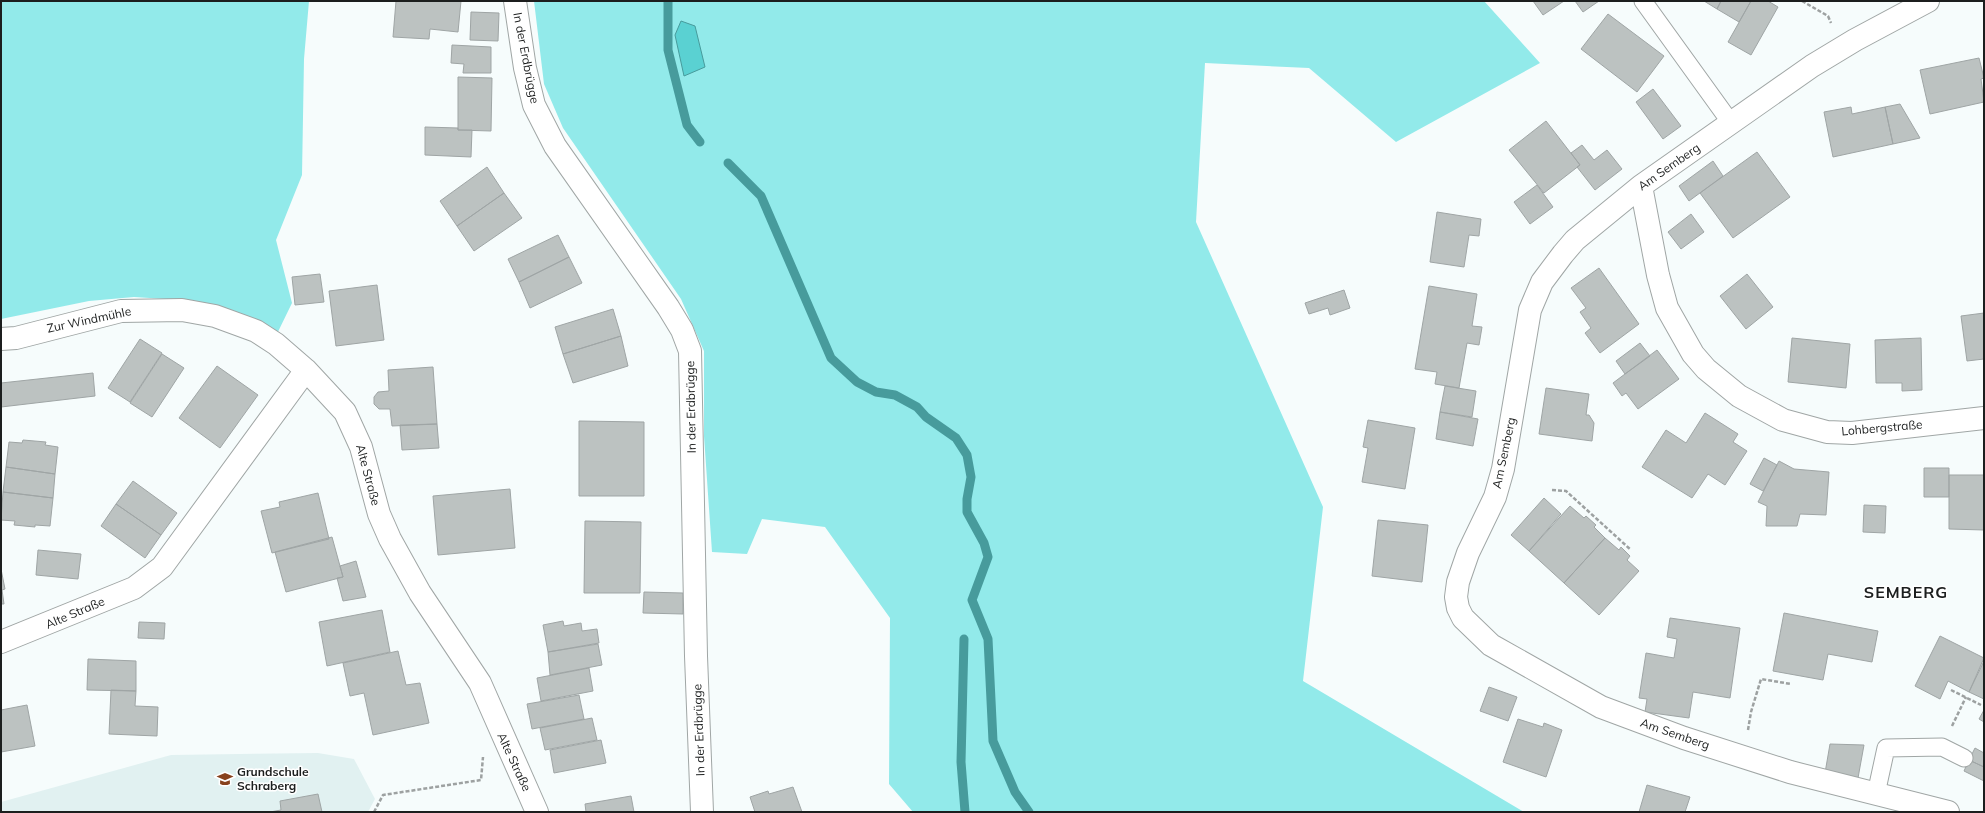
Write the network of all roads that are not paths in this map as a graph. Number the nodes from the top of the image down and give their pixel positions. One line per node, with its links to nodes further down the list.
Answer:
1 (515, 1): 13 (street, In der Erdbrügge)
2 (1643, 1): 4 (lane)
3 (1928, 1): 4 (street, Am Semberg)
4 (1731, 123): 5 (street, Am Semberg)
5 (1641, 186): 8 (street, Lohbergstraße); 11 (street, Am Semberg)
6 (1, 340): 7 (street, Zur Windmühle)
7 (306, 370): 9 (street, Alte Straße); 12 (street, Alte Straße)
8 (1984, 418)
9 (1, 642)
10 (1964, 758): 11 (lane)
11 (1876, 794): 14 (street, Am Semberg)
12 (538, 812)
13 (702, 812)
14 (1948, 812)

